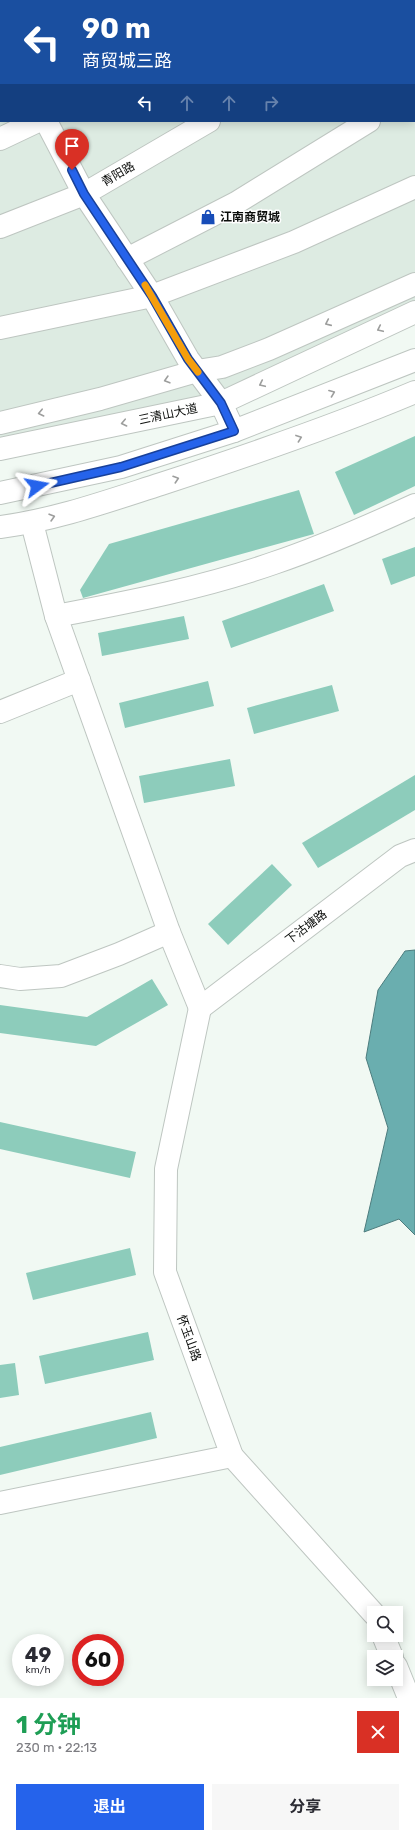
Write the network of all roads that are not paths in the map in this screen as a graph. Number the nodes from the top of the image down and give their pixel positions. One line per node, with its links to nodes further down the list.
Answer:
1 (36, 122): 5 (street)
2 (47, 122): 7 (street)
3 (207, 122): 7 (street, 青阳路)
4 (366, 122): 9 (street)
5 (0, 139)
6 (415, 187): 11 (street)
7 (84, 194): 8 (street, 青阳路); 9 (street)
8 (0, 227)
9 (127, 259): 11 (street)
10 (415, 284): 15 (street, one-way to 15)
11 (152, 296): 13 (street); 15 (street)
12 (415, 312): 17 (street, 三清山大道, one-way to 17)
13 (0, 328)
14 (415, 360): 19 (street, one-way to 14)
15 (197, 371): 17 (street); 18 (street, one-way to 18)
16 (415, 392): 23 (street, one-way to 16)
17 (221, 403): 19 (street); 20 (street, 三清山大道, one-way to 20)
18 (0, 422)
19 (234, 431): 21 (street)
20 (0, 448)
21 (0, 493)
22 (415, 505): 25 (street)
23 (32, 523): 24 (street); 25 (street)
24 (0, 527)
25 (56, 616): 26 (street)
26 (79, 680): 27 (street); 29 (street)
27 (0, 712)
28 (415, 850): 31 (street, 下沽塘路)
29 (169, 932): 30 (street); 31 (street)
30 (0, 976)
31 (200, 1008): 32 (street, 怀玉山路)
32 (232, 1456): 33 (street); 34 (street, 怀玉山路)
33 (0, 1504)
34 (367, 1606)
35 (403, 1683): 36 (street)
36 (409, 1698)

